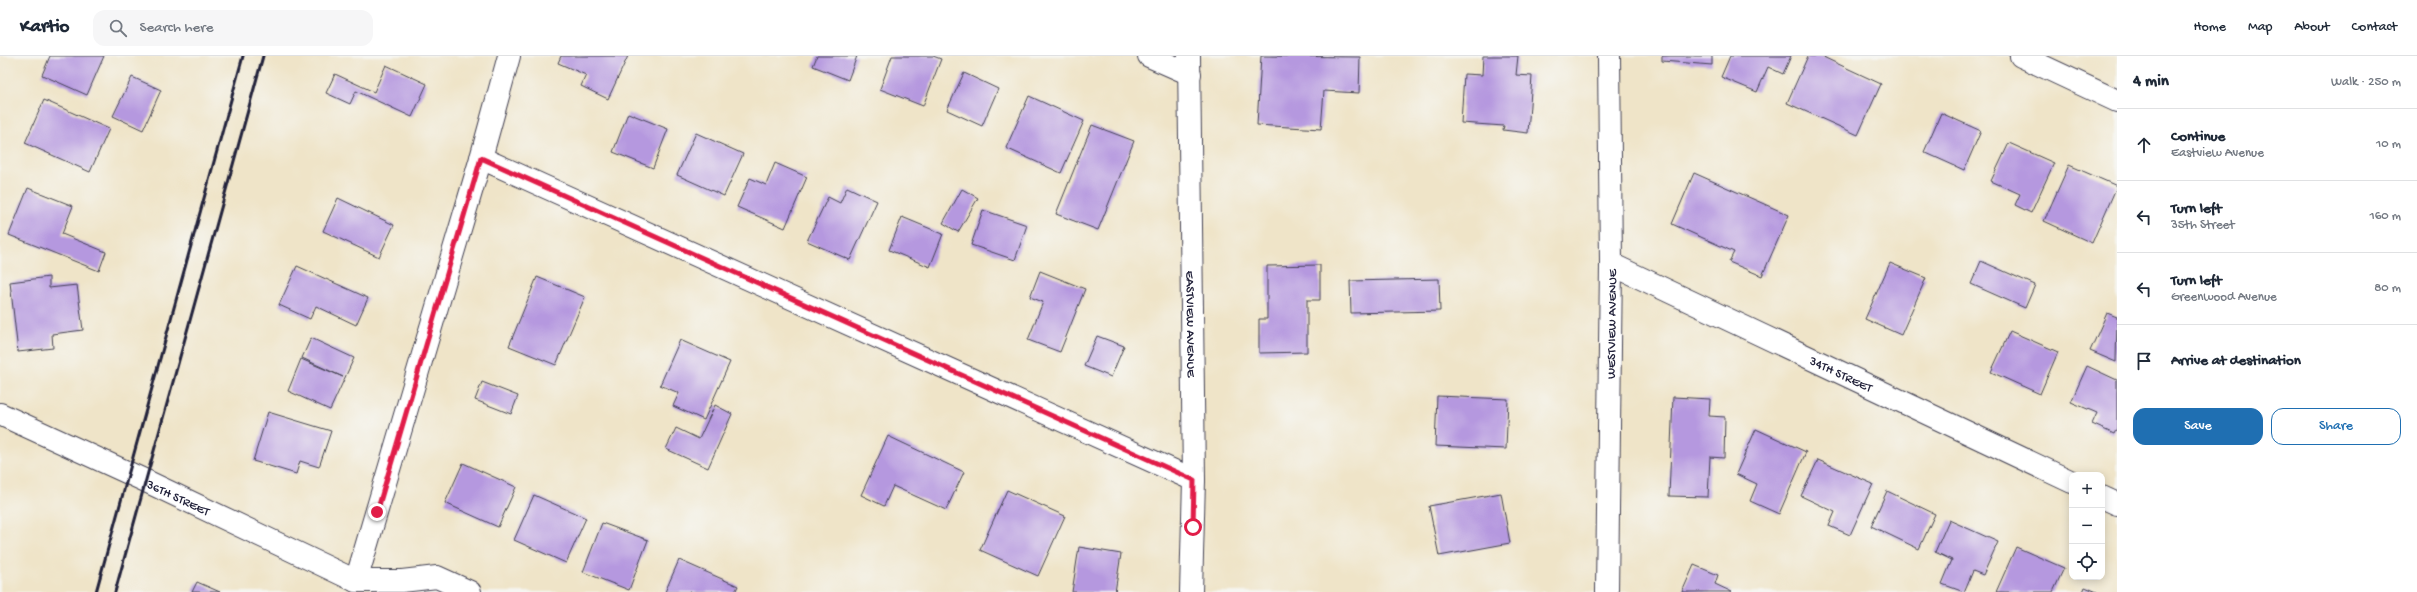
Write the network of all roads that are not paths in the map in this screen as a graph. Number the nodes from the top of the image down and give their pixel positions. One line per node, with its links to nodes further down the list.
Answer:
1 (510, 56): 7 (street)
2 (1149, 56): 5 (street)
3 (1609, 56): 8 (street, WESTVIEW AVENUE)
4 (2021, 56): 6 (street)
5 (1190, 65): 10 (street, EASTVIEW AVENUE)
6 (2117, 101)
7 (481, 158): 10 (street); 14 (street)
8 (1611, 264): 11 (street, 34TH STREET); 17 (street, WESTVIEW AVENUE)
9 (0, 414): 14 (street, 36TH STREET)
10 (1194, 480): 16 (street, EASTVIEW AVENUE)
11 (2069, 481)
12 (2105, 498): 13 (street)
13 (2117, 504)
14 (358, 588): 15 (street, 36TH STREET)
15 (470, 592)
16 (1191, 592)
17 (1607, 592)

